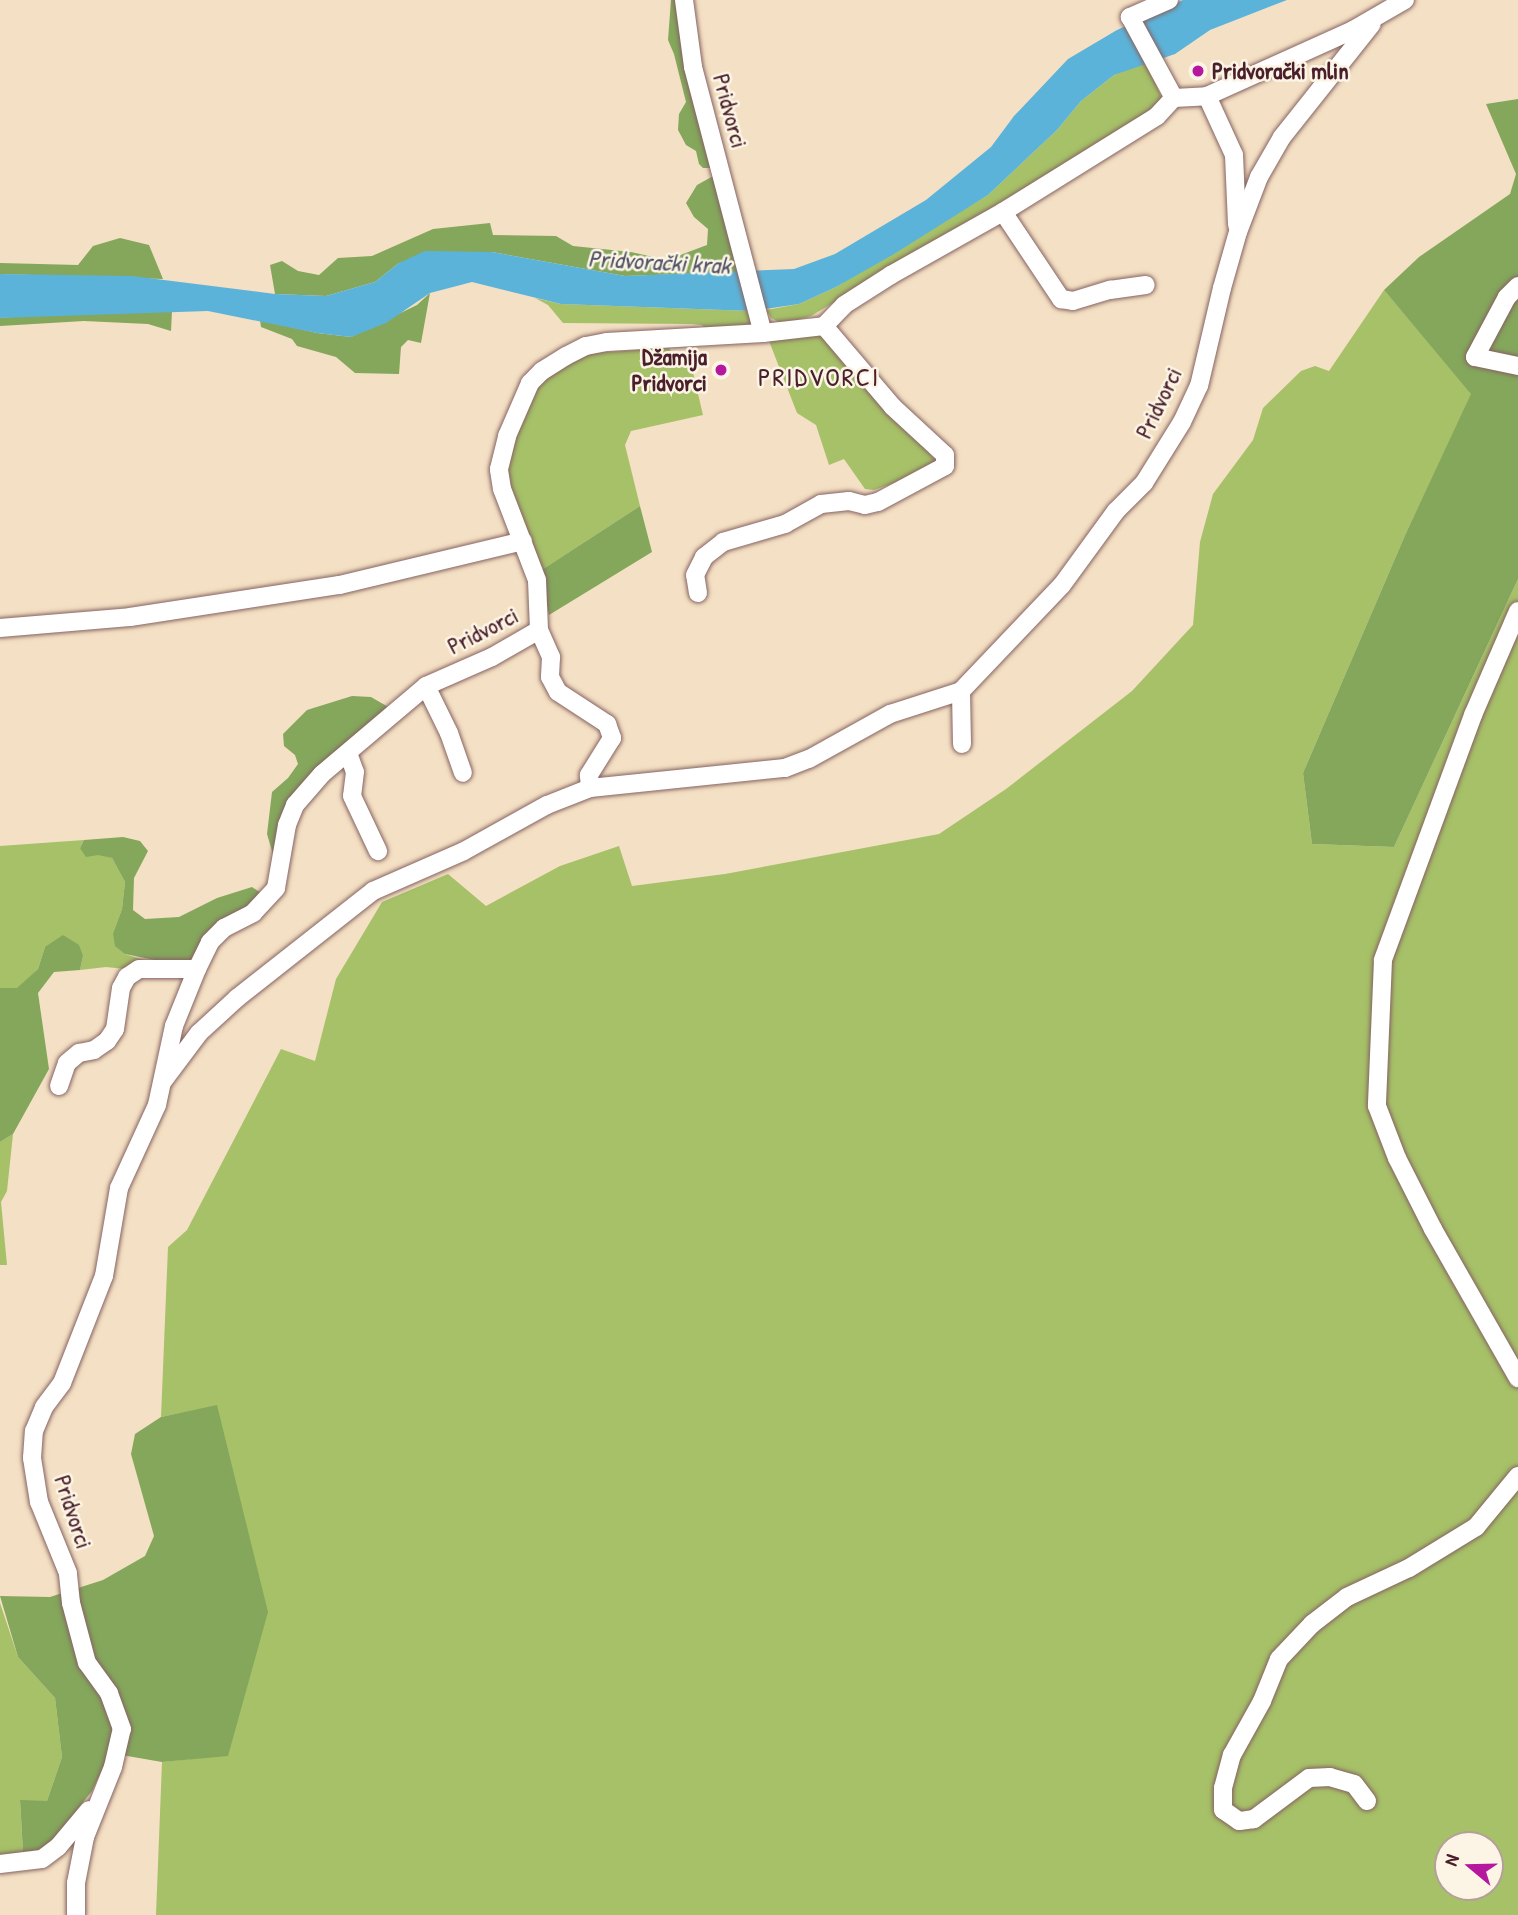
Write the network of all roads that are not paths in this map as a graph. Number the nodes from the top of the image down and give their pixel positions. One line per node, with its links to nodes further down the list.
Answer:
1 (684, 0): 12 (street, Pridvorci)
2 (1169, 0): 6 (street)
3 (1405, 0): 4 (street, Pridvorci)
4 (1378, 16): 5 (street, Pridvorci); 8 (street, Pridvorci)
5 (1207, 96): 6 (street, Pridvorci); 8 (street)
6 (1174, 98): 7 (street)
7 (1003, 212): 9 (street); 11 (street)
8 (1238, 232): 20 (street, Pridvorci)
9 (1146, 285)
10 (1518, 286): 13 (street)
11 (824, 326): 12 (street, Pridvorci); 15 (street)
12 (762, 333): 14 (street, Pridvorci)
13 (1518, 366)
14 (523, 541): 17 (street); 18 (street, Pridvorci)
15 (698, 593)
16 (1518, 611): 29 (street)
17 (0, 628)
18 (539, 630): 19 (street, Pridvorci); 24 (street)
19 (426, 685): 22 (street, Pridvorci); 23 (street)
20 (961, 691): 21 (street); 24 (street, Pridvorci)
21 (962, 744)
22 (348, 753): 25 (street); 26 (street, Pridvorci)
23 (463, 773)
24 (590, 788): 27 (street, Pridvorci)
25 (378, 851)
26 (197, 969): 27 (street, Pridvorci); 28 (street)
27 (163, 1081): 31 (street, Pridvorci)
28 (59, 1086)
29 (1518, 1378)
30 (1518, 1476): 32 (street)
31 (99, 1800): 33 (street, Pridvorci); 34 (street, Pridvorci)
32 (1367, 1801)
33 (0, 1864)
34 (76, 1915)

